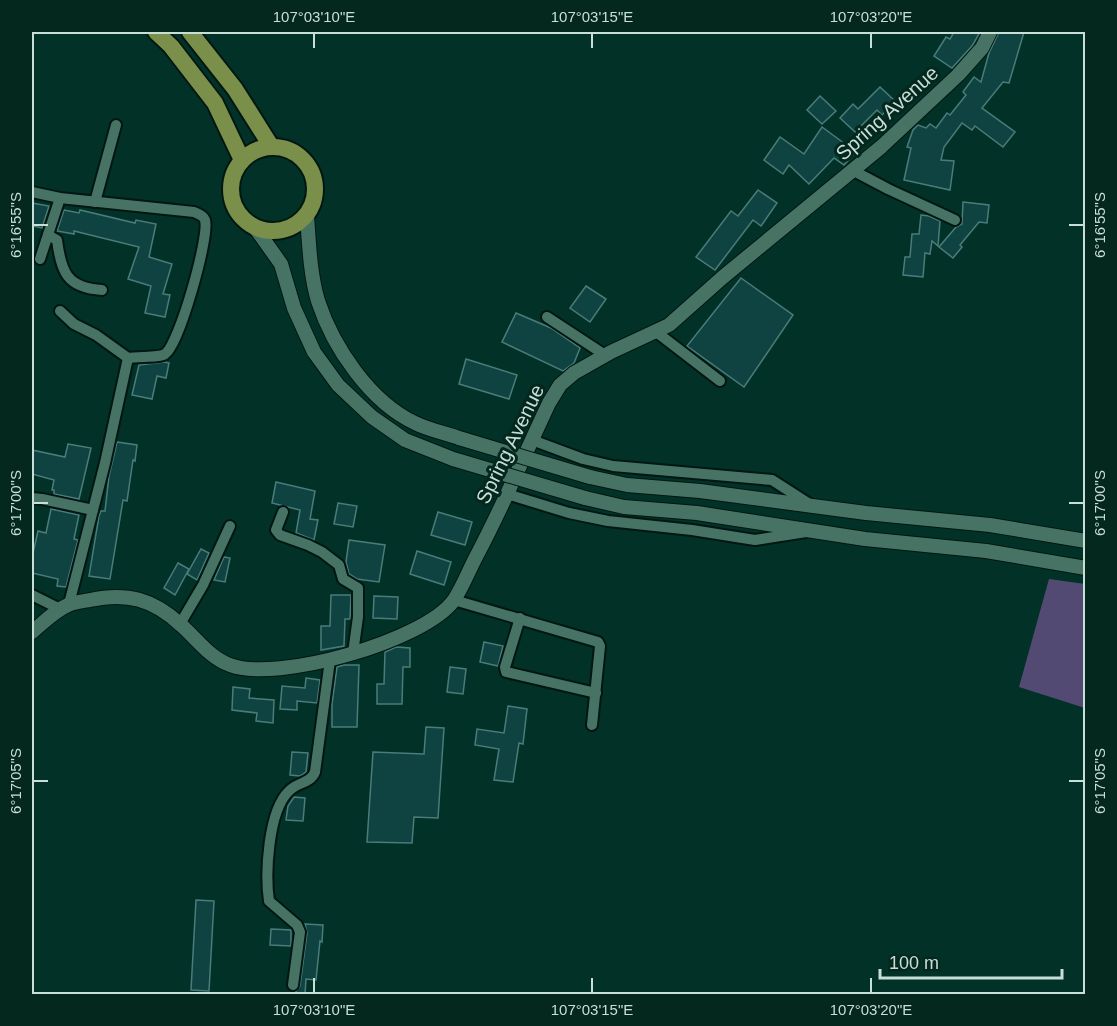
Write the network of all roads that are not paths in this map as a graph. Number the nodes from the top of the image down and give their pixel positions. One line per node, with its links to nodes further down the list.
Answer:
1 (156, 32): 6 (main road)
2 (190, 32): 5 (main road)
3 (990, 32): 7 (street, Spring Avenue)
4 (116, 125): 10 (street)
5 (271, 147): 6 (main road); 11 (main road)
6 (242, 160): 13 (main road)
7 (852, 170): 12 (street); 19 (street, Spring Avenue)
8 (32, 192): 9 (street)
9 (60, 198): 10 (street); 14 (street)
10 (95, 202): 21 (street)
11 (307, 215): 13 (main road); 26 (street, bridge)
12 (956, 220)
13 (254, 226): 30 (street, bridge)
14 (48, 235): 15 (street); 16 (street)
15 (40, 259)
16 (102, 290)
17 (60, 311): 21 (street)
18 (548, 317): 20 (street)
19 (656, 331): 20 (street, Spring Avenue); 22 (street)
20 (605, 355): 23 (street, Spring Avenue)
21 (128, 358): 27 (street)
22 (720, 381)
23 (532, 440): 24 (street, Spring Avenue); 26 (street)
24 (507, 494): 30 (street); 34 (street, Spring Avenue)
25 (32, 498): 27 (street)
26 (814, 507): 31 (street)
27 (93, 510): 35 (street)
28 (283, 512): 39 (street)
29 (230, 526): 37 (street)
30 (810, 532): 32 (street)
31 (1086, 541)
32 (1086, 568)
33 (32, 595): 35 (street)
34 (453, 600): 36 (street); 39 (street, Spring Avenue)
35 (65, 607): 37 (street, Spring Avenue); 38 (street, Spring Avenue)
36 (520, 618): 41 (street); 41 (street)
37 (180, 624): 40 (street, Spring Avenue)
38 (32, 632)
39 (353, 652): 40 (street, Spring Avenue)
40 (330, 660): 43 (street)
41 (596, 693): 42 (street)
42 (592, 725)
43 (293, 986)

